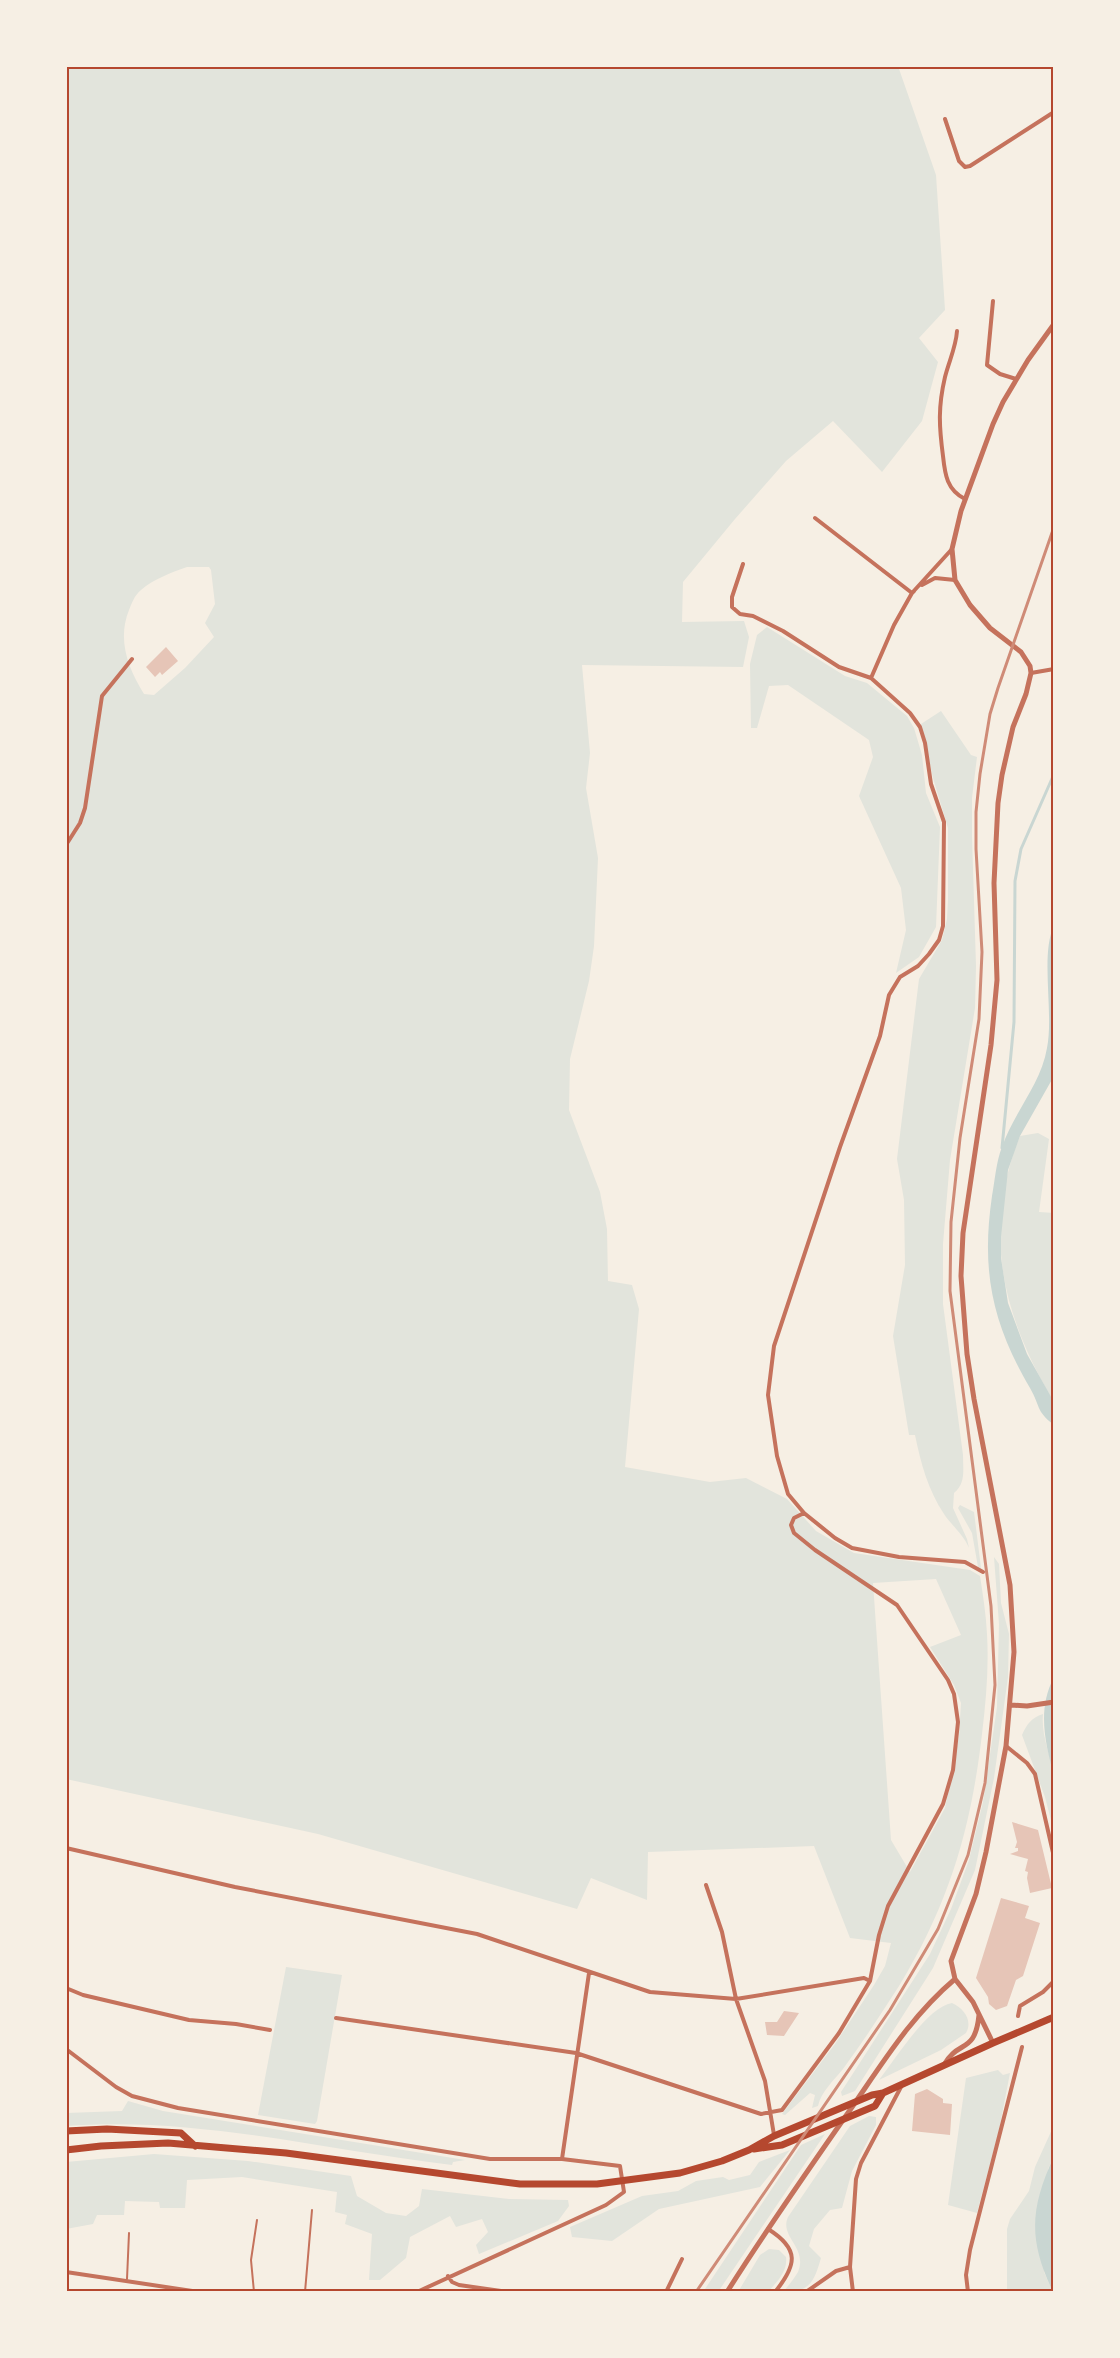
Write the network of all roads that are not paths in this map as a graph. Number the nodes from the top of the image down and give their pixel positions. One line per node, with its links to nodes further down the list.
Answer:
1 (1054, 112): 2 (street)
2 (945, 119)
3 (993, 301): 6 (street)
4 (1054, 324): 6 (street)
5 (957, 331): 7 (street)
6 (1016, 379): 7 (street)
7 (966, 500): 9 (street)
8 (815, 518): 12 (street)
9 (952, 549): 11 (street); 12 (street)
10 (743, 564): 16 (street)
11 (955, 580): 12 (street); 15 (street)
12 (912, 593): 16 (street)
13 (132, 659): 17 (street)
14 (1054, 669): 15 (street)
15 (1031, 673): 21 (street)
16 (871, 678): 18 (street)
17 (66, 845)
18 (804, 1513): 19 (street); 28 (street)
19 (983, 1572)
20 (1054, 1702): 21 (street)
21 (1011, 1705): 22 (street)
22 (1006, 1746): 24 (street); 27 (street)
23 (66, 1848): 26 (street)
24 (1054, 1857)
25 (706, 1885): 31 (street)
26 (589, 1973): 31 (street); 40 (street)
27 (955, 1979): 32 (street); 54 (street)
28 (870, 1981): 31 (street); 44 (street)
29 (1054, 1981): 33 (street)
30 (66, 1988): 36 (street)
31 (736, 1999): 44 (street)
32 (979, 2013): 37 (street); 41 (street)
33 (1018, 2016)
34 (1054, 2017): 37 (main road)
35 (336, 2018): 40 (street)
36 (270, 2030)
37 (993, 2043): 41 (main road)
38 (1022, 2047): 72 (street)
39 (66, 2049): 50 (street)
40 (576, 2053): 44 (street); 50 (street)
41 (944, 2065): 42 (main road)
42 (903, 2085): 43 (main road); 58 (street)
43 (883, 2093): 46 (main road); 49 (main road)
44 (771, 2113): 46 (street)
45 (66, 2131): 47 (main road)
46 (774, 2136): 49 (main road)
47 (195, 2146): 48 (main road); 51 (main road)
48 (66, 2150)
49 (749, 2150): 51 (main road)
50 (562, 2159): 51 (street)
51 (623, 2182): 60 (street)
52 (312, 2210): 64 (lane)
53 (257, 2220): 63 (lane)
54 (768, 2229): 68 (street); 69 (street)
55 (129, 2233): 61 (lane)
56 (682, 2259): 67 (street)
57 (66, 2267): 59 (lane)
58 (850, 2267): 70 (street); 71 (street)
59 (67, 2272): 61 (street)
60 (448, 2276): 65 (street); 66 (street)
61 (127, 2282): 62 (street)
62 (199, 2292)
63 (254, 2292)
64 (305, 2292)
65 (417, 2292)
66 (508, 2292)
67 (666, 2292)
68 (727, 2292)
69 (775, 2292)
70 (806, 2292)
71 (853, 2292)
72 (968, 2292)

